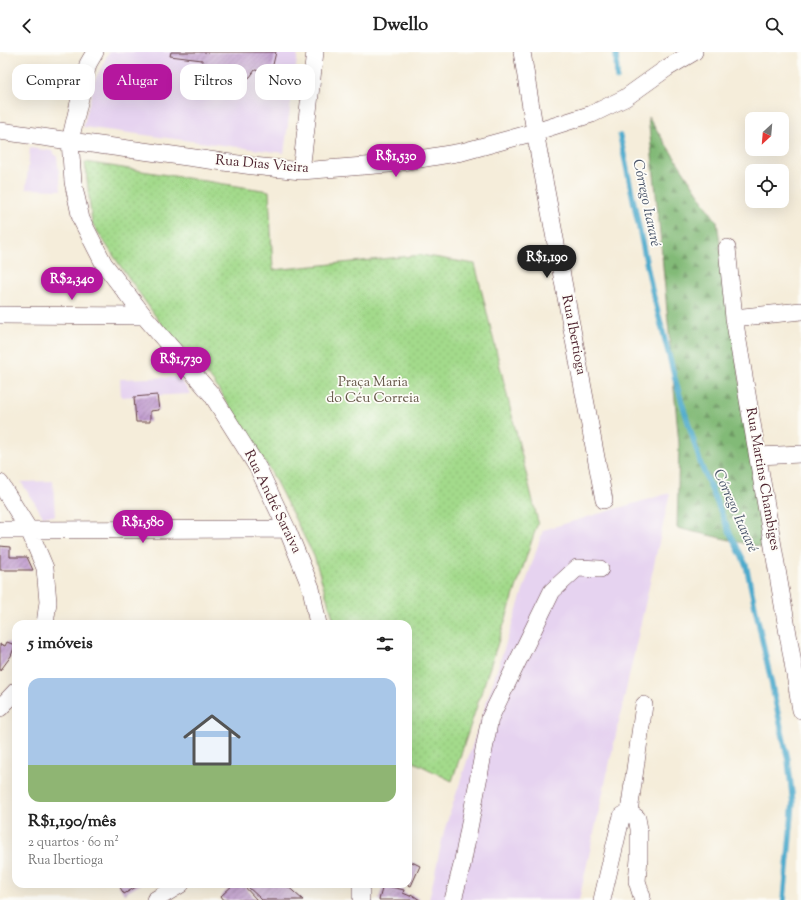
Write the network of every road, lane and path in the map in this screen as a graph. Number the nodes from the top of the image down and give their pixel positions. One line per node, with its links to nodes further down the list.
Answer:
1 (95, 52): 7 (street, Rua André Saraiva)
2 (315, 52): 8 (street)
3 (522, 52): 6 (street, Rua Ibertioga)
4 (694, 52): 6 (street, Rua Dias Vieira)
5 (0, 131): 7 (street, Rua Dias Vieira)
6 (535, 132): 8 (street, Rua Dias Vieira); 17 (street, Rua Ibertioga)
7 (70, 141): 8 (street, Rua Dias Vieira); 12 (street, Rua André Saraiva)
8 (301, 171)
9 (727, 248): 13 (street, Rua Martins Chambiges)
10 (801, 312): 13 (street)
11 (0, 315): 12 (street)
12 (144, 316): 18 (street, Rua André Saraiva)
13 (734, 318): 15 (street, Rua Martins Chambiges)
14 (801, 454): 15 (street)
15 (758, 456): 27 (street, Rua Martins Chambiges)
16 (0, 484): 20 (street)
17 (604, 500)
18 (287, 528): 20 (street); 23 (street, Rua André Saraiva)
19 (0, 530): 20 (street)
20 (29, 530): 22 (street)
21 (600, 569): 33 (street)
22 (46, 620)
23 (317, 620)
24 (12, 695): 26 (street)
25 (644, 706): 28 (street)
26 (0, 708)
27 (801, 710)
28 (629, 812): 34 (street); 35 (street)
29 (176, 888): 31 (street)
30 (361, 888): 32 (street)
31 (155, 900)
32 (361, 900)
33 (453, 900)
34 (602, 900)
35 (642, 900)

